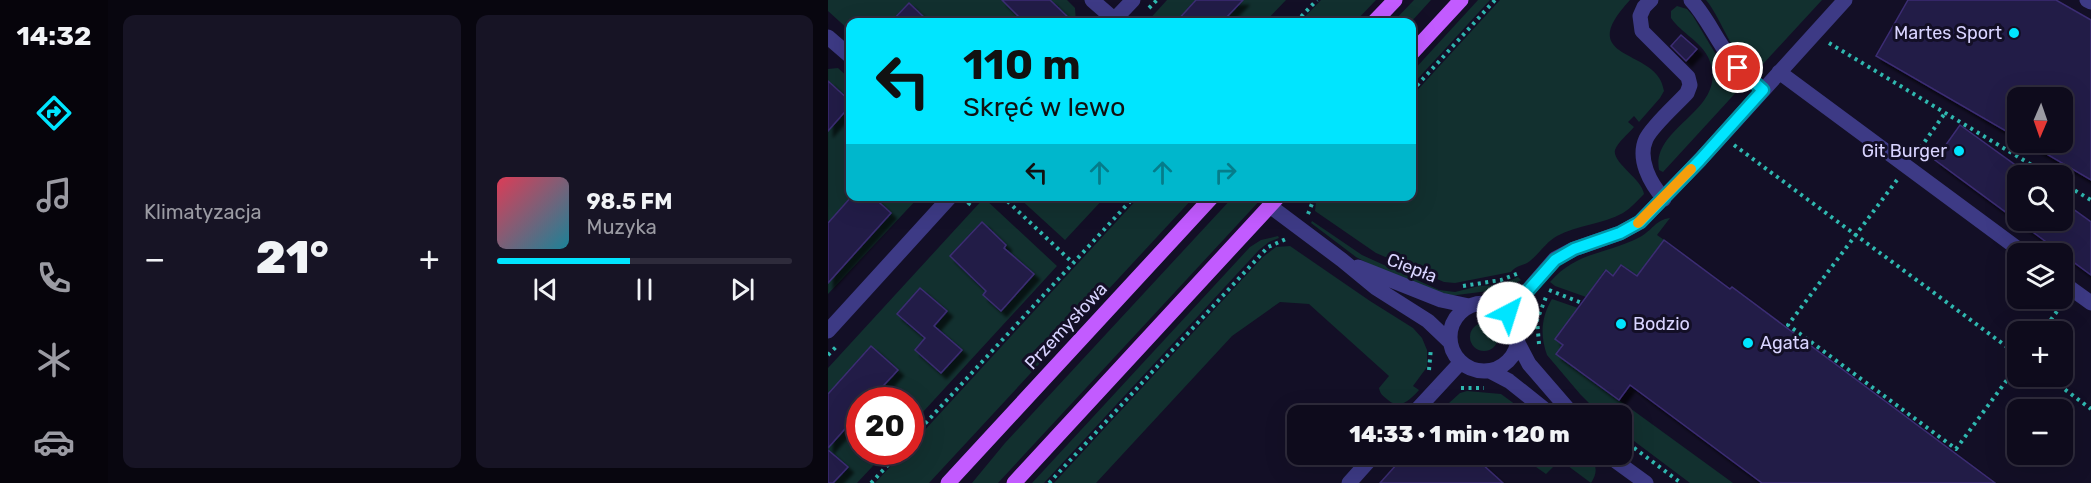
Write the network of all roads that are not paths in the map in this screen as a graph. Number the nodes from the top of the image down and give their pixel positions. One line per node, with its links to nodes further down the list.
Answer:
1 (1092, 0): 10 (street)
2 (1133, 0): 11 (street)
3 (1395, 0): 12 (main road)
4 (1461, 0): 14 (main road)
5 (1651, 0): 18 (street)
6 (1691, 0): 17 (street)
7 (1845, 0): 16 (street)
8 (2087, 0): 9 (street)
9 (2091, 2)
10 (1111, 18)
11 (1117, 18)
12 (1378, 18)
13 (828, 37): 15 (street)
14 (1416, 50)
15 (846, 53)
16 (1779, 72): 17 (street); 22 (street)
17 (1763, 90): 18 (street)
18 (1664, 199): 27 (street)
19 (946, 201): 28 (street)
20 (1208, 201): 38 (main road, Przemysłowa)
21 (1275, 201): 23 (street, Ciepła); 39 (main road)
22 (2010, 243)
23 (1342, 260): 26 (street, Ciepła); 29 (street, Ciepła)
24 (2073, 290): 25 (street)
25 (2091, 303)
26 (1470, 306): 27 (street, Ciepła); 29 (street)
27 (1508, 313): 30 (street)
28 (828, 331)
29 (1449, 341): 31 (street, Ciepła)
30 (1518, 343): 32 (street); 35 (street)
31 (1461, 362): 32 (street); 33 (street)
32 (1490, 371): 34 (street)
33 (1421, 405)
34 (1539, 405)
35 (1564, 405)
36 (1365, 465): 40 (street)
37 (1622, 465): 41 (street)
38 (948, 483)
39 (1014, 483)
40 (1349, 483)
41 (1646, 483)

